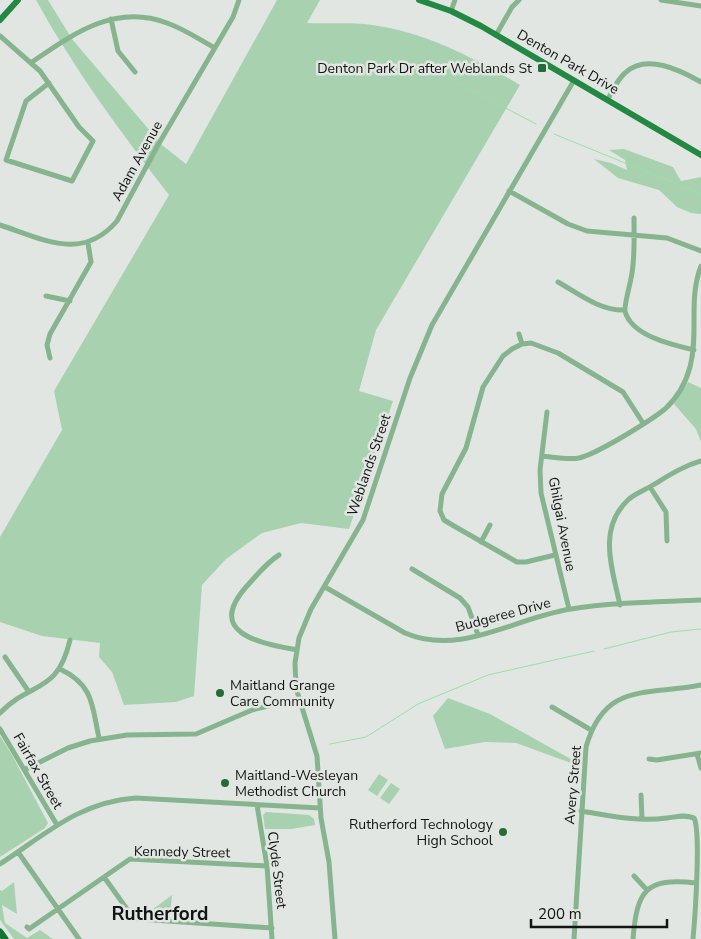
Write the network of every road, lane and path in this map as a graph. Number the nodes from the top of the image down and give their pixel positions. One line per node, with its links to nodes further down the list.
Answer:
1 (18, 0): 10 (main road)
2 (239, 0): 13 (street, Adam Avenue)
3 (419, 0): 8 (main road, Denton Park Drive)
4 (455, 0): 8 (street)
5 (519, 0): 11 (street)
6 (661, 0): 7 (street)
7 (701, 6)
8 (451, 11): 11 (main road, Denton Park Drive)
9 (111, 19): 13 (street); 14 (street); 15 (street)
10 (0, 20)
11 (496, 35): 16 (main road, Denton Park Drive)
12 (0, 36): 14 (street)
13 (215, 48): 25 (street, Adam Avenue)
14 (32, 62): 18 (street)
15 (135, 72)
16 (573, 82): 19 (main road, Denton Park Drive); 21 (street, Weblands Street)
17 (701, 82): 19 (street)
18 (49, 83): 18 (street)
19 (608, 99): 20 (main road, Denton Park Drive)
20 (701, 155)
21 (509, 191): 24 (street); 47 (street, Weblands Street)
22 (634, 218): 24 (street)
23 (0, 224): 25 (street)
24 (634, 235): 26 (street); 31 (street)
25 (88, 243): 30 (street)
26 (701, 251)
27 (701, 266): 34 (street)
28 (558, 282): 31 (street)
29 (46, 296): 30 (street)
30 (70, 301): 35 (street)
31 (625, 310): 34 (street)
32 (519, 334): 33 (street)
33 (522, 344): 37 (street); 43 (street)
34 (694, 350): 37 (street)
35 (50, 358)
36 (547, 412): 38 (street, Ghilgai Avenue)
37 (643, 423): 38 (street)
38 (542, 456): 45 (street, Ghilgai Avenue)
39 (701, 461): 40 (street)
40 (650, 487): 42 (street); 49 (street)
41 (490, 525): 43 (street)
42 (667, 541)
43 (481, 542): 45 (street)
44 (279, 555): 53 (street)
45 (555, 555): 50 (street, Ghilgai Avenue)
46 (412, 569): 51 (street)
47 (325, 587): 51 (street, Budgeree Drive); 53 (street, Weblands Street)
48 (701, 600): 49 (street, Budgeree Drive)
49 (620, 605): 50 (street, Budgeree Drive)
50 (569, 609): 51 (street, Budgeree Drive)
51 (478, 635)
52 (70, 640): 55 (street)
53 (296, 650): 58 (street, Weblands Street)
54 (5, 657): 57 (street)
55 (60, 669): 57 (street); 63 (street)
56 (701, 686): 62 (street, Avery Street)
57 (29, 692): 60 (street)
58 (298, 699): 63 (street); 70 (street, Weblands Street)
59 (552, 707): 62 (street)
60 (0, 713)
61 (0, 729): 67 (street, Fairfax Street)
62 (591, 730): 71 (street, Avery Street)
63 (99, 738): 67 (street)
64 (699, 753): 65 (street); 66 (street)
65 (649, 759)
66 (701, 768)
67 (26, 769): 73 (street, Fairfax Street)
68 (642, 796): 72 (street)
69 (257, 805): 70 (street); 73 (street); 76 (street, Clyde Street)
70 (320, 808): 88 (street, Weblands Street)
71 (581, 811): 72 (street); 89 (street, Avery Street)
72 (642, 819): 79 (street)
73 (57, 825): 74 (street)
74 (18, 852): 75 (street); 81 (street)
75 (0, 864)
76 (267, 866): 78 (street, Kennedy Street); 83 (street, Clyde Street)
77 (634, 876): 80 (street)
78 (104, 877): 81 (street, Kennedy Street); 83 (street)
79 (696, 883): 80 (street); 91 (street)
80 (647, 890): 90 (street)
81 (58, 910): 82 (street, Kennedy Street); 86 (street)
82 (27, 927)
83 (272, 928): 87 (street, Clyde Street)
84 (0, 932): 85 (highway)
85 (5, 939)
86 (78, 939)
87 (272, 939)
88 (335, 939)
89 (574, 939)
90 (634, 939)
91 (694, 939)

